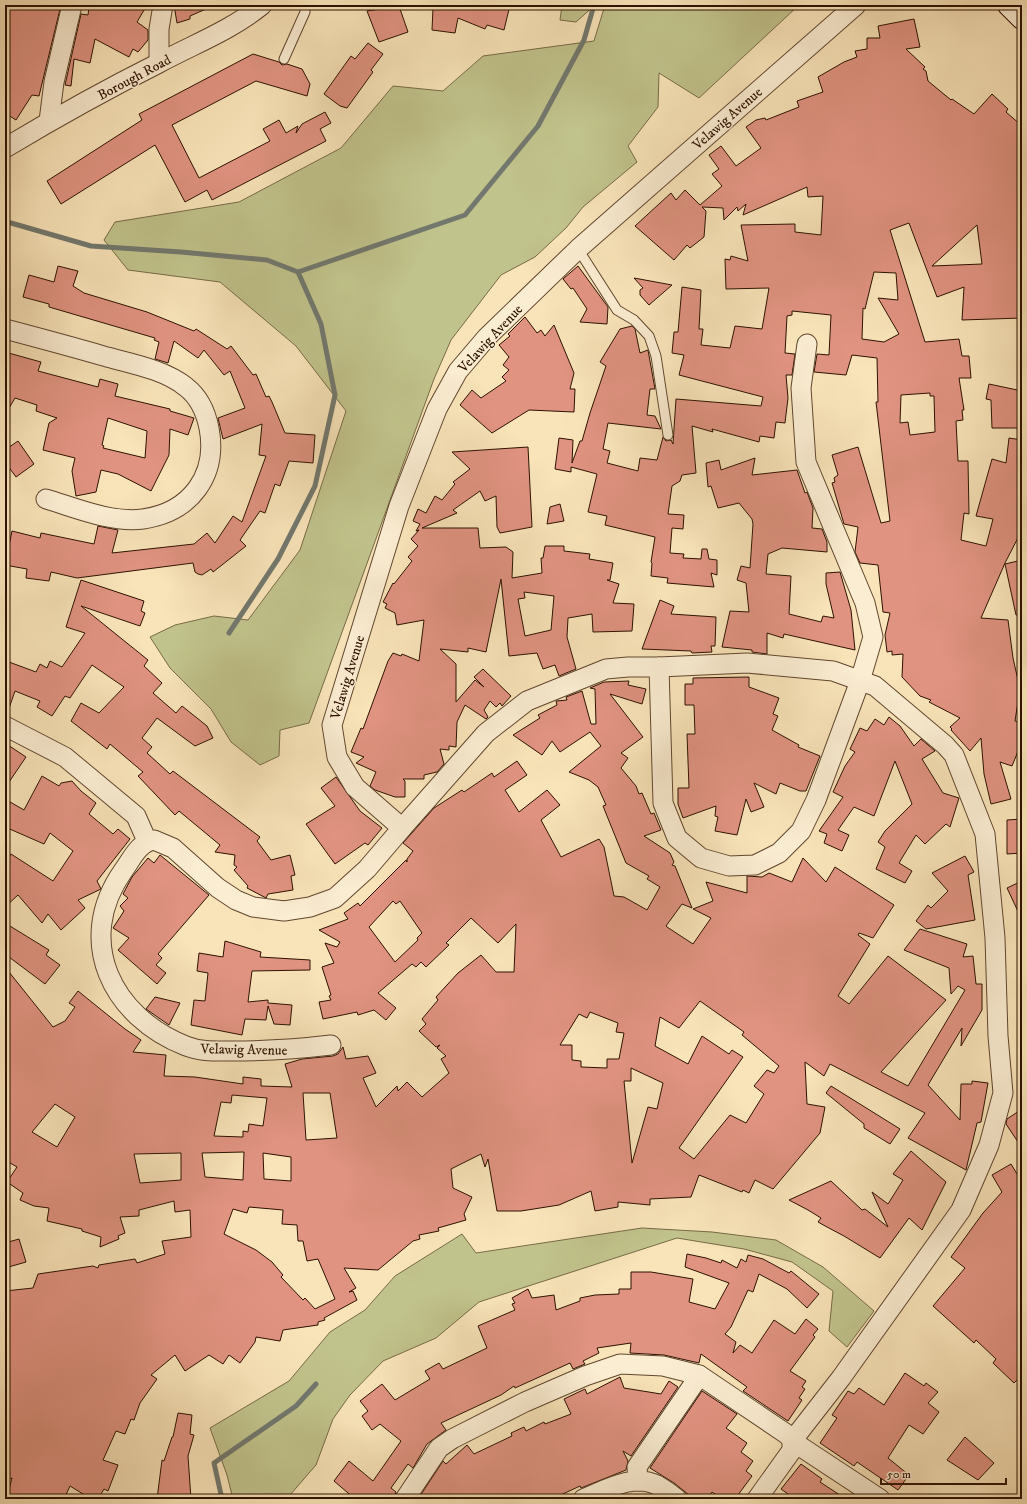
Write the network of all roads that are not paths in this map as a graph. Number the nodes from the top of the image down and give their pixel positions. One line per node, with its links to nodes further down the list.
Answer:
1 (72, 5): 10 (street)
2 (163, 5): 9 (street)
3 (262, 5): 9 (street, Borough Road)
4 (305, 5): 8 (lane)
5 (856, 5): 12 (street, Velawig Avenue)
6 (1009, 5): 7 (main road)
7 (1022, 18)
8 (284, 59)
9 (160, 62): 10 (street, Borough Road)
10 (49, 121): 11 (street, Borough Road)
11 (5, 148)
12 (578, 249): 15 (lane); 20 (street, Velawig Avenue)
13 (5, 329): 16 (street)
14 (806, 344): 18 (street)
15 (668, 435)
16 (46, 499)
17 (659, 667): 18 (street); 18 (street); 20 (street)
18 (860, 681): 24 (street)
19 (5, 726): 21 (street)
20 (402, 828): 21 (street)
21 (148, 841): 22 (street, Velawig Avenue)
22 (331, 1046)
23 (699, 1375): 24 (street); 25 (street); 26 (street)
24 (792, 1441): 29 (street); 30 (street)
25 (638, 1481): 27 (street); 28 (street)
26 (405, 1499)
27 (583, 1499)
28 (677, 1499)
29 (757, 1499)
30 (880, 1499)

